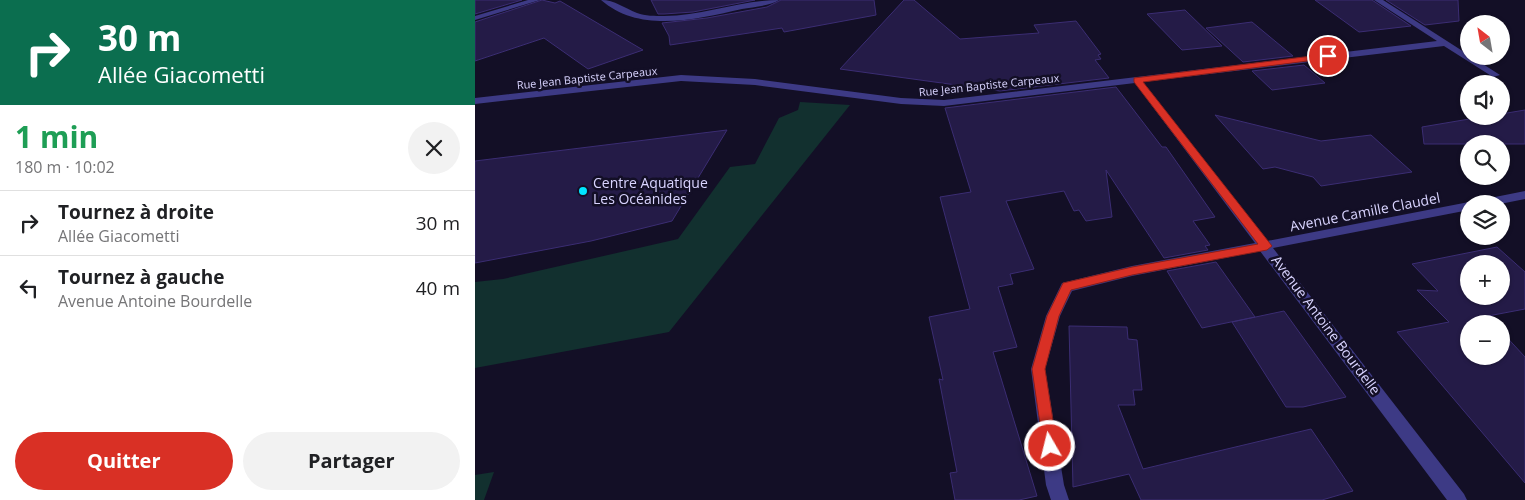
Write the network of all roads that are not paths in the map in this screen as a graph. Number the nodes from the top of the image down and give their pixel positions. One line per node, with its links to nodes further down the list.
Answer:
1 (536, 0): 5 (street)
2 (605, 0): 3 (street)
3 (775, 0)
4 (1378, 0): 6 (street)
5 (475, 18)
6 (1445, 43): 7 (street); 8 (street, Rue Jean Baptiste Carpeaux)
7 (1496, 75)
8 (1137, 80): 9 (street, Rue Jean Baptiste Carpeaux); 13 (street, Avenue Antoine Bourdelle)
9 (475, 101)
10 (1525, 195): 11 (street)
11 (1510, 198)
12 (1460, 208): 13 (street, Avenue Camille Claudel)
13 (1267, 246): 14 (street, Avenue Camille Claudel); 15 (street, Avenue Antoine Bourdelle)
14 (1060, 500)
15 (1458, 500)

